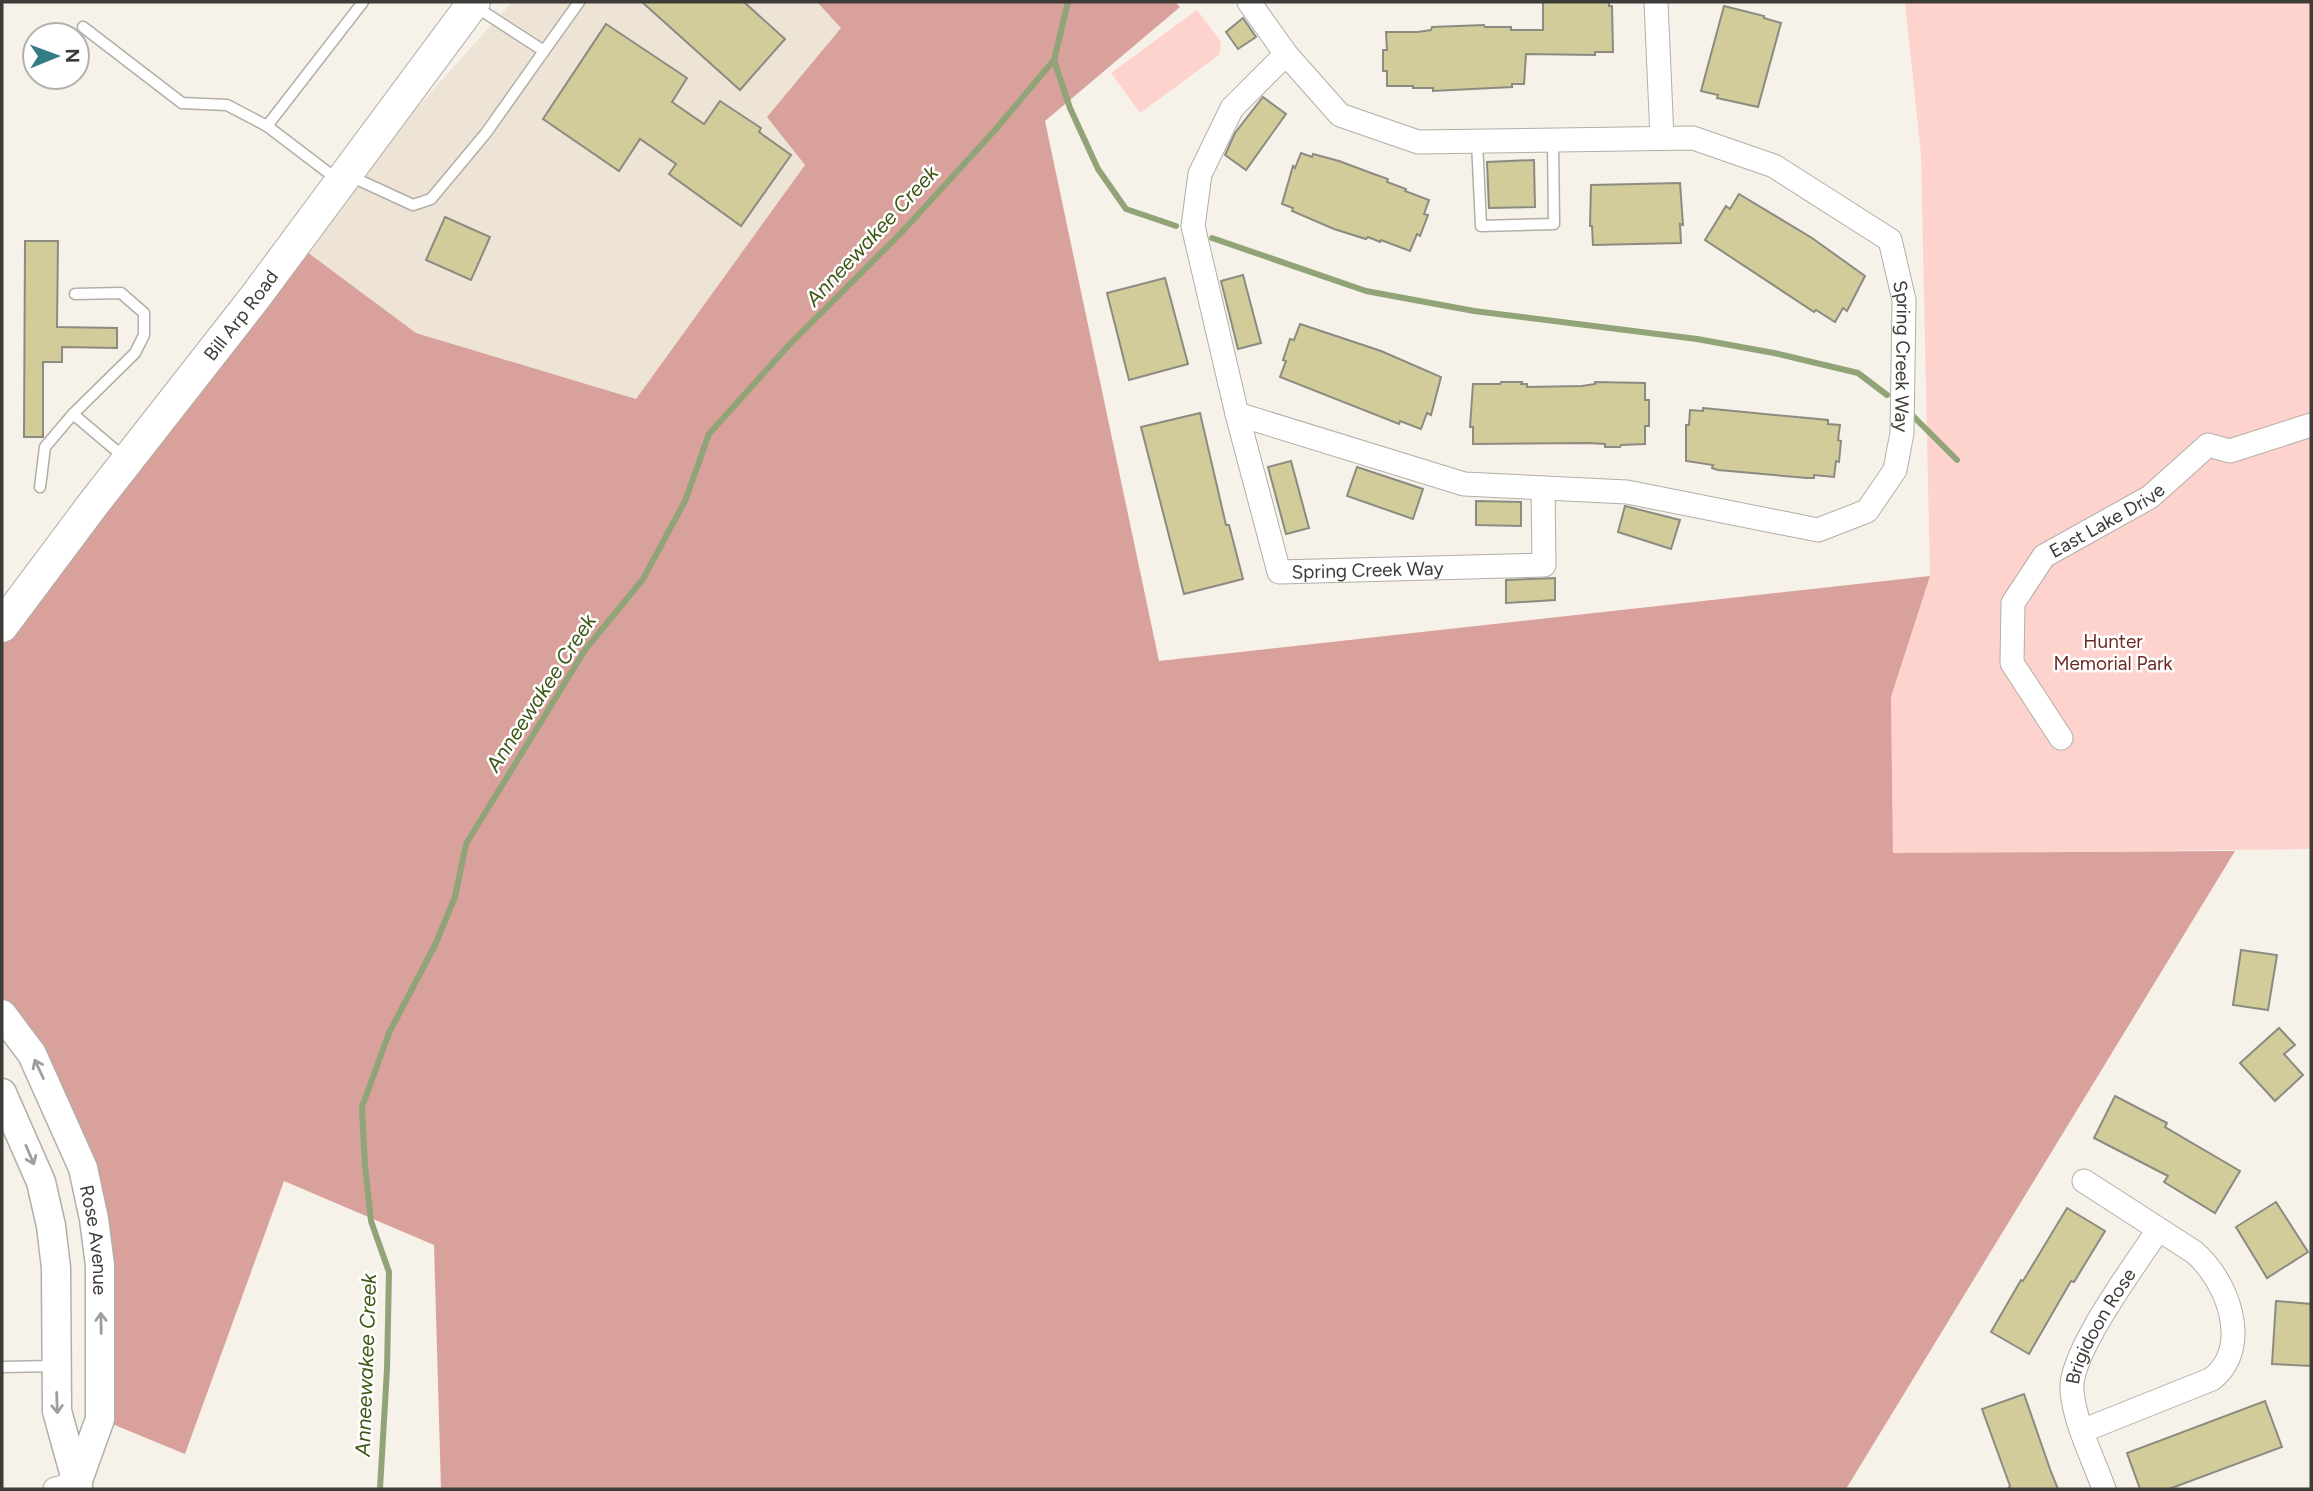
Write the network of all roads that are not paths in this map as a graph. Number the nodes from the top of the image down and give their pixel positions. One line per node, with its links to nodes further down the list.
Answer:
1 (363, 2): 9 (lane)
2 (579, 2): 7 (lane)
3 (1249, 2): 8 (street, Spring Creek Way)
4 (1657, 2): 10 (street)
5 (473, 3): 7 (lane); 13 (main road, Bill Arp Road)
6 (91, 33): 9 (lane)
7 (544, 51): 13 (lane)
8 (1286, 54): 12 (street, Spring Creek Way); 16 (street, Spring Creek Way)
9 (267, 126): 13 (lane)
10 (1662, 138): 11 (street, Spring Creek Way); 20 (street, Spring Creek Way)
11 (1553, 140): 12 (street, Spring Creek Way); 12 (lane)
12 (1477, 141)
13 (343, 178): 18 (main road, Bill Arp Road)
14 (75, 294): 15 (lane)
15 (73, 414): 18 (lane); 19 (lane)
16 (1237, 414): 20 (street, Spring Creek Way); 20 (street, Spring Creek Way)
17 (2311, 425): 24 (street, East Lake Drive)
18 (128, 460): 21 (main road, Bill Arp Road)
19 (40, 487)
20 (1543, 488)
21 (39, 576): 22 (main road); 23 (main road, Bill Arp Road)
22 (2, 590)
23 (2, 626)
24 (2061, 738)
25 (2, 1014): 32 (street, Rose Avenue, one-way to 25)
26 (2, 1093): 29 (street, Rose Avenue, one-way to 29)
27 (2084, 1181): 28 (street)
28 (2158, 1230): 31 (street, Brigidoon Rose); 31 (street)
29 (57, 1366): 30 (lane); 32 (street, Rose Avenue, one-way to 32)
30 (2, 1367)
31 (2082, 1431): 33 (street, Brigidoon Rose)
32 (70, 1487)
33 (2104, 1489)

